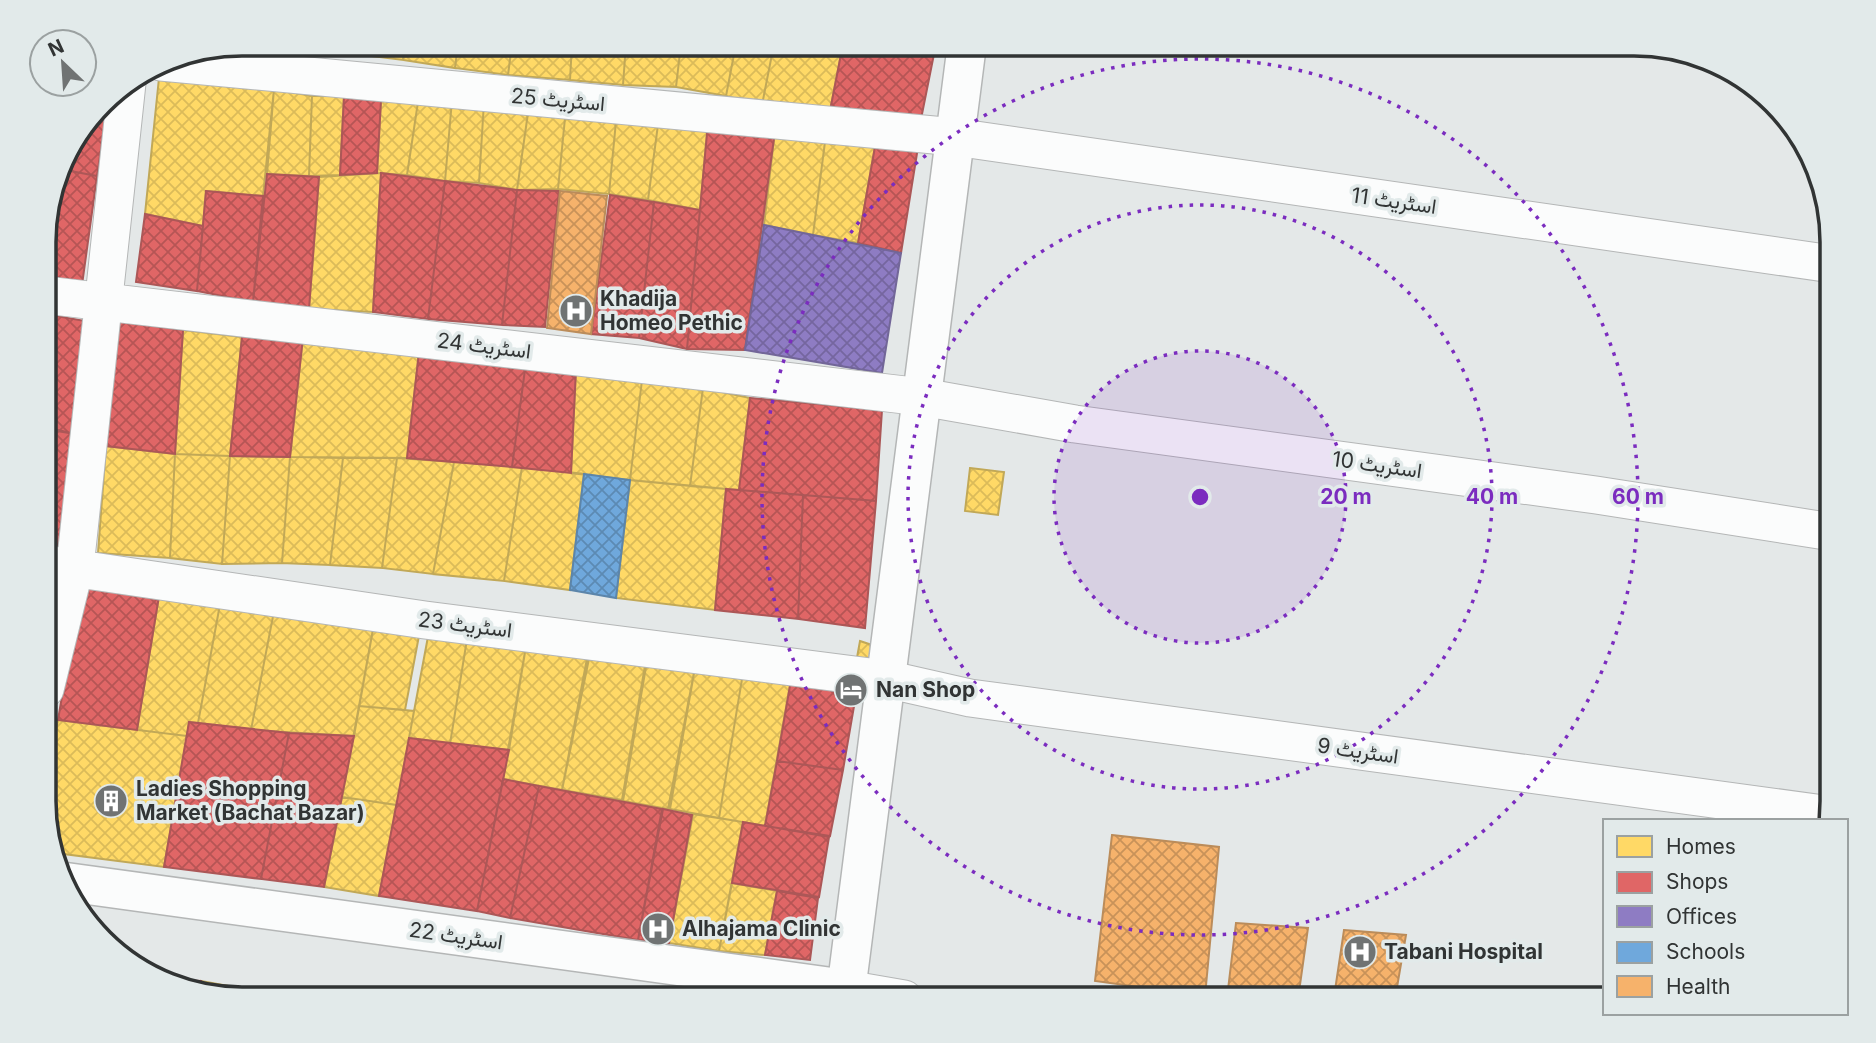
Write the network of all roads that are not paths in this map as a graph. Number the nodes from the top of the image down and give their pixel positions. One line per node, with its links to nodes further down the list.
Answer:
1 (966, 56): 4 (street)
2 (188, 65): 4 (street, اسٹریٹ 25)
3 (126, 97): 7 (street)
4 (956, 137): 5 (street, اسٹریٹ 11); 8 (street)
5 (1820, 262)
6 (56, 296): 7 (street, اسٹریٹ 24)
7 (105, 302): 8 (street, اسٹریٹ 24); 10 (street)
8 (922, 397): 9 (street, اسٹریٹ 10); 12 (street)
9 (1820, 530)
10 (60, 566): 11 (street); 12 (street, اسٹریٹ 23)
11 (56, 599)
12 (886, 679): 13 (street, اسٹریٹ 9); 16 (street)
13 (1820, 813)
14 (75, 883): 15 (street, اسٹریٹ 22)
15 (797, 987)
16 (847, 987)

